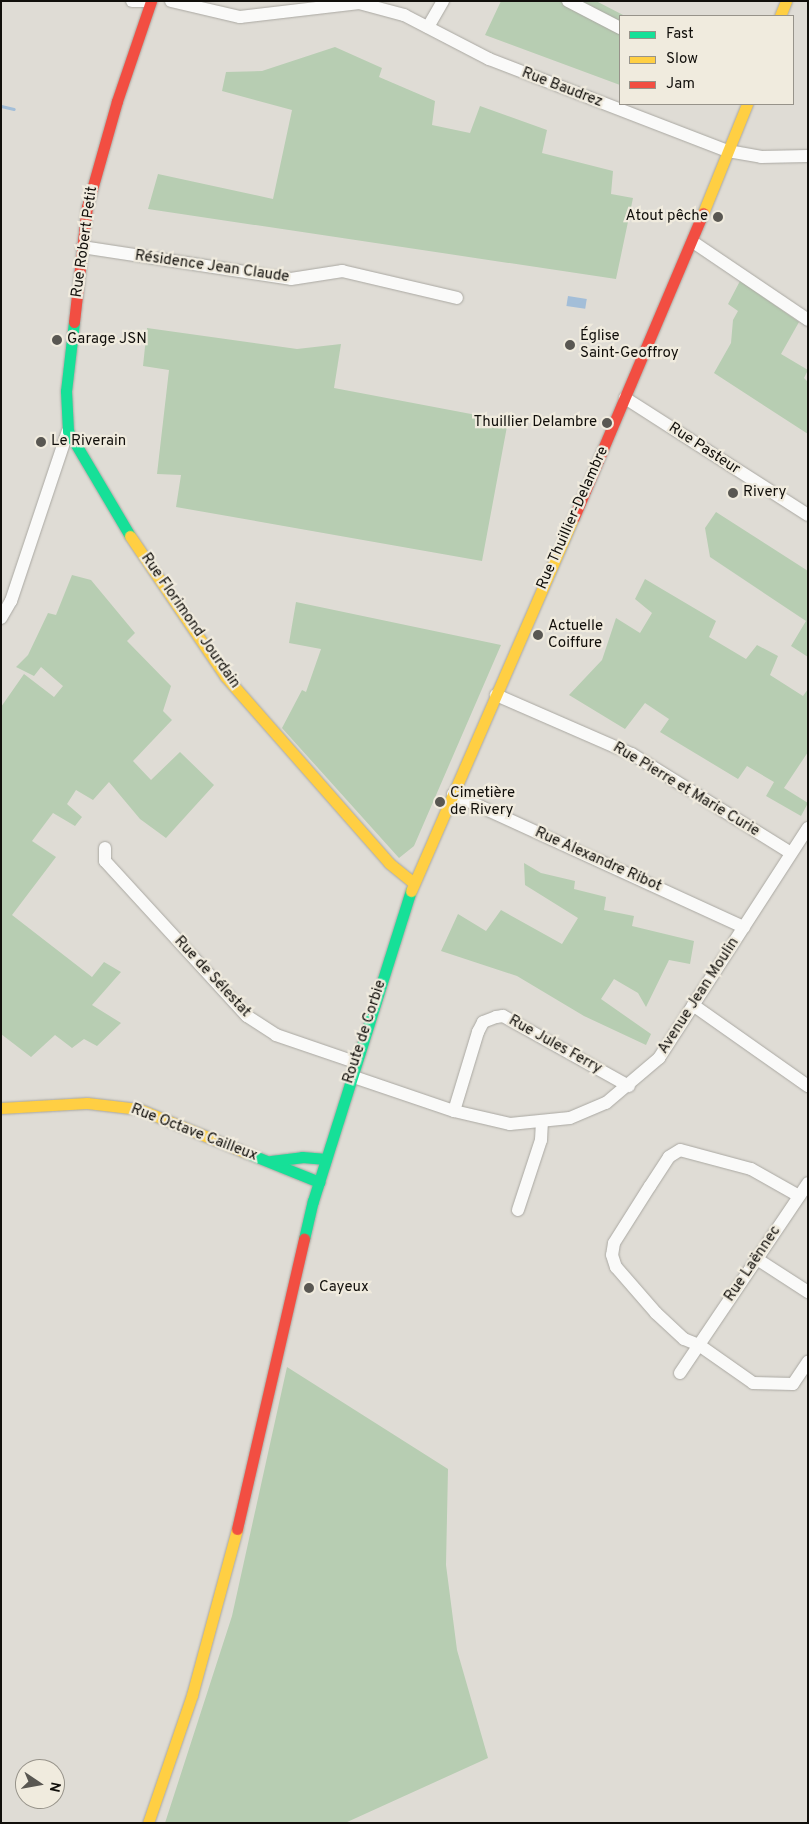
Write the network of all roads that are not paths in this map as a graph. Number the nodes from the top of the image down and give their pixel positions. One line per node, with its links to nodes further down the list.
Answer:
1 (132, 1): 2 (street)
2 (149, 1): 14 (main road, Rue Robert Petit)
3 (171, 1): 8 (street, Rue Baudrez)
4 (568, 1): 9 (street)
5 (786, 1): 7 (main road)
6 (442, 2): 8 (street)
7 (780, 15)
8 (428, 27): 11 (street, Rue Baudrez)
9 (619, 27)
10 (747, 105): 11 (main road, Rue Thuillier-Delambre)
11 (728, 151): 12 (street, Rue Baudrez); 13 (main road, Rue Thuillier-Delambre)
12 (808, 156)
13 (693, 242): 16 (street); 17 (main road, Rue Thuillier-Delambre)
14 (82, 248): 15 (street, Résidence Jean Claude); 18 (main road, Rue Robert Petit)
15 (457, 298)
16 (808, 320)
17 (625, 398): 19 (street, Rue Pasteur); 21 (main road, Rue Thuillier-Delambre)
18 (68, 432): 20 (street); 26 (main road, Rue Florimond Jourdain)
19 (808, 515)
20 (1, 618)
21 (496, 695): 22 (main road, Rue Thuillier-Delambre); 25 (street, Rue Pierre et Marie Curie)
22 (453, 794): 26 (main road, Rue Thuillier-Delambre); 27 (street, Rue Alexandre Ribot)
23 (808, 828): 25 (street, Avenue Jean Moulin)
24 (105, 848): 29 (street, Rue de Sélestat)
25 (792, 853): 27 (street, Avenue Jean Moulin)
26 (414, 883): 29 (main road, Route de Corbie)
27 (744, 926): 28 (street, Avenue Jean Moulin)
28 (693, 1006): 31 (street, Avenue Jean Moulin); 32 (street)
29 (355, 1062): 30 (main road, Route de Corbie)
30 (350, 1076): 34 (street, Avenue Jean Moulin); 36 (main road, Route de Corbie)
31 (629, 1086): 34 (street, Rue Jules Ferry); 35 (street, Avenue Jean Moulin)
32 (808, 1086)
33 (1, 1108): 37 (main road, Rue Octave Cailleux)
34 (454, 1111): 35 (street, Avenue Jean Moulin)
35 (542, 1123): 41 (street)
36 (326, 1159): 37 (main road); 38 (main road, Route de Corbie)
37 (268, 1161): 38 (main road, Rue Octave Cailleux)
38 (319, 1182): 47 (main road, Route de Corbie)
39 (808, 1183): 40 (street, Rue Laënnec)
40 (799, 1196): 42 (street, Rue Laënnec); 44 (street)
41 (518, 1210)
42 (757, 1259): 43 (street); 44 (street, Rue Laënnec)
43 (808, 1292)
44 (699, 1345): 45 (street); 46 (street, Rue Laënnec)
45 (808, 1362)
46 (680, 1373)
47 (148, 1823)

